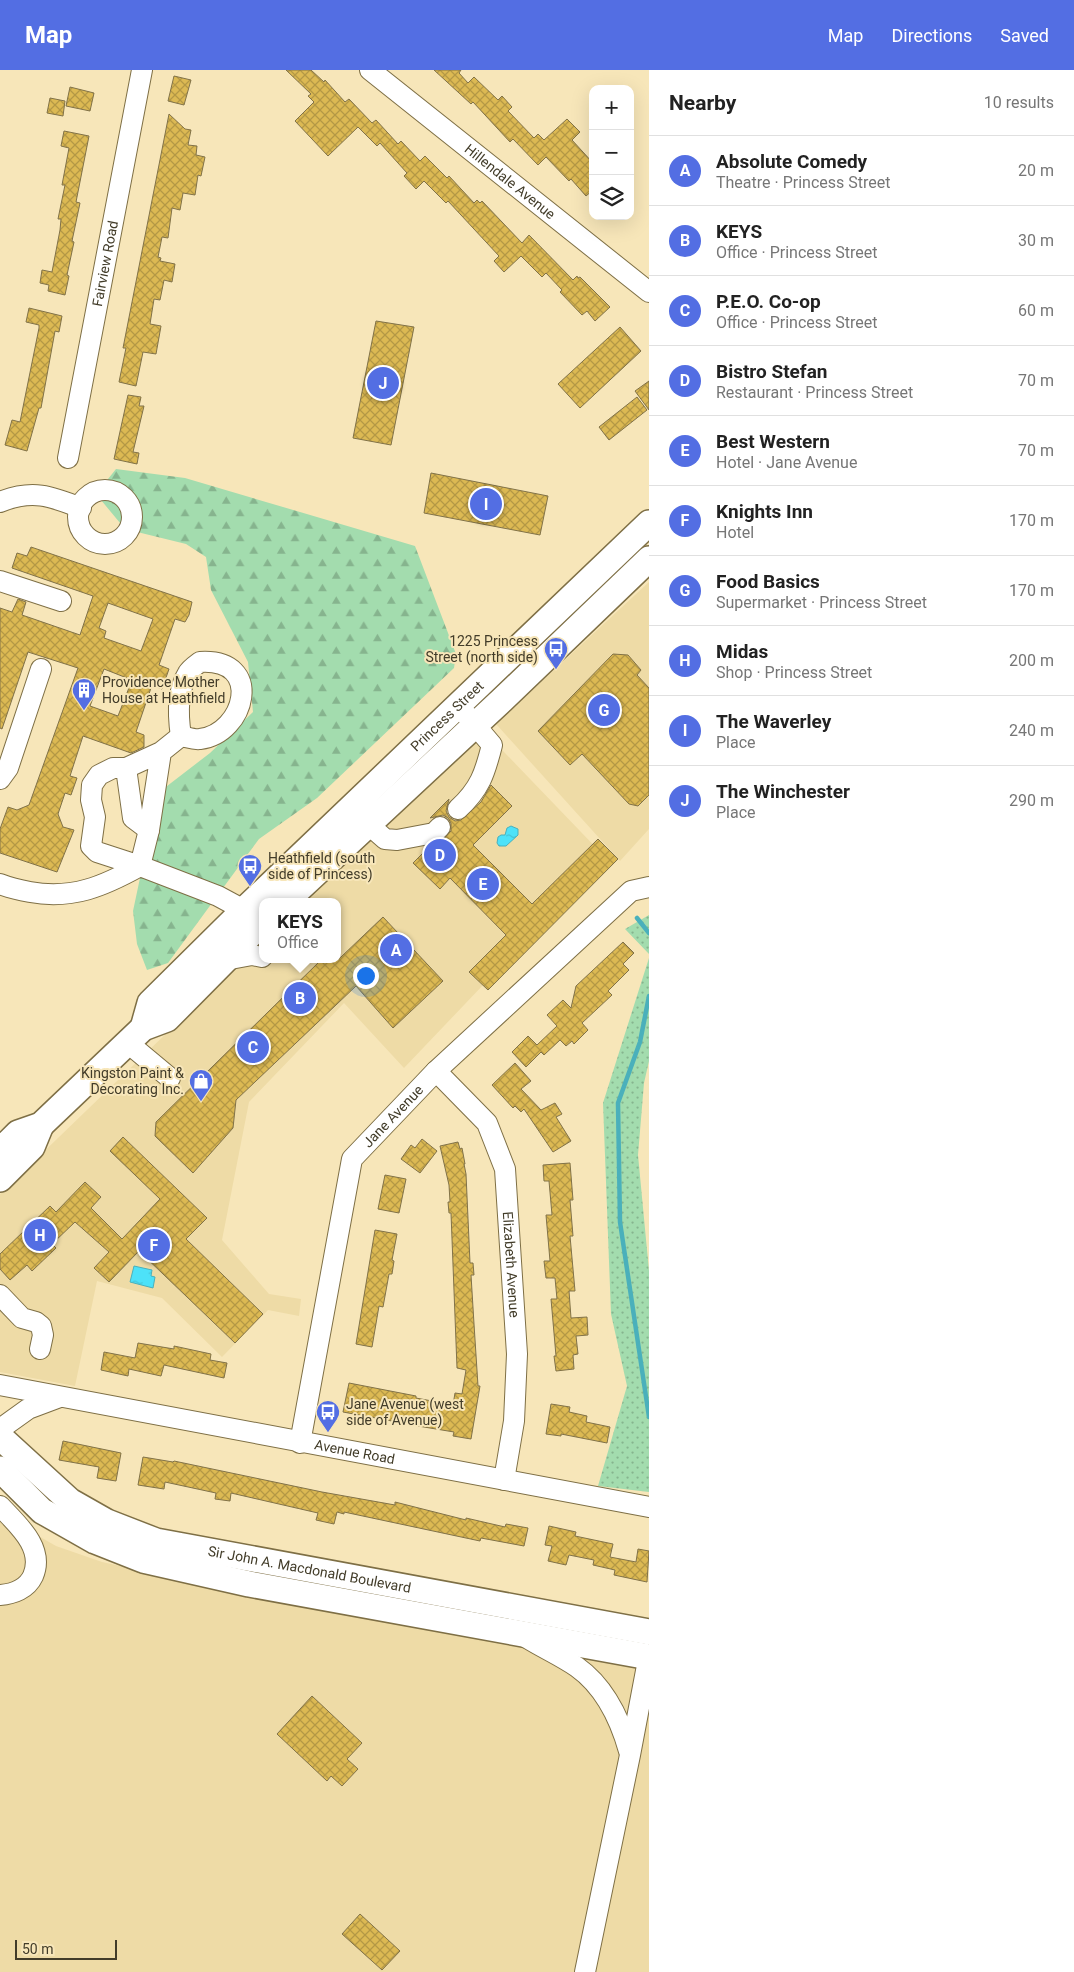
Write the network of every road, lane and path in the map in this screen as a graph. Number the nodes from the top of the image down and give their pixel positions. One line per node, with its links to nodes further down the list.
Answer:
1 (142, 70): 4 (street, Fairview Road)
2 (370, 70): 3 (street, Hillendale Avenue)
3 (649, 292)
4 (68, 458)
5 (0, 502): 6 (street)
6 (81, 508)
7 (649, 524): 12 (main road, Princess Street)
8 (649, 559): 13 (main road, Princess Street)
9 (0, 581): 10 (street)
10 (61, 601)
11 (41, 669): 17 (street)
12 (458, 705): 13 (street); 26 (main road, Princess Street)
13 (475, 725): 18 (street); 19 (main road, Princess Street)
14 (181, 736): 15 (street)
15 (162, 752): 16 (street); 21 (street)
16 (126, 768): 21 (street); 22 (street)
17 (0, 778)
18 (458, 809)
19 (368, 824): 20 (street); 25 (main road, Princess Street)
20 (440, 827)
21 (149, 830): 22 (street)
22 (140, 866): 23 (street); 28 (street)
23 (0, 884)
24 (649, 888): 32 (street, Jane Avenue)
25 (303, 891): 27 (main road, Princess Street)
26 (282, 898)
27 (292, 898)
28 (258, 924): 30 (main road, Princess Street); 31 (main road, Princess Street)
29 (259, 956): 30 (street)
30 (225, 960): 31 (main road, Princess Street)
31 (136, 1035): 33 (street); 34 (main road, Princess Street)
32 (436, 1072): 43 (street, Jane Avenue); 45 (street, Elizabeth Avenue)
33 (170, 1078)
34 (41, 1124): 35 (main road, Princess Street); 36 (main road, Princess Street)
35 (0, 1151)
36 (0, 1179)
37 (0, 1295): 38 (street)
38 (40, 1349)
39 (0, 1385): 40 (street, Avenue Road)
40 (60, 1397): 41 (street); 43 (street, Avenue Road)
41 (0, 1429)
42 (0, 1437): 49 (main road, Sir John A. Macdonald Boulevard)
43 (300, 1442): 45 (street, Avenue Road)
44 (0, 1469): 50 (main road, Sir John A. Macdonald Boulevard)
45 (504, 1480): 47 (street, Avenue Road)
46 (0, 1506): 48 (street)
47 (649, 1507)
48 (0, 1595)
49 (649, 1632)
50 (518, 1633): 51 (main road, Sir John A. Macdonald Boulevard); 53 (street)
51 (649, 1656): 53 (street)
52 (649, 1719): 53 (street)
53 (630, 1755): 54 (street)
54 (585, 1972)

